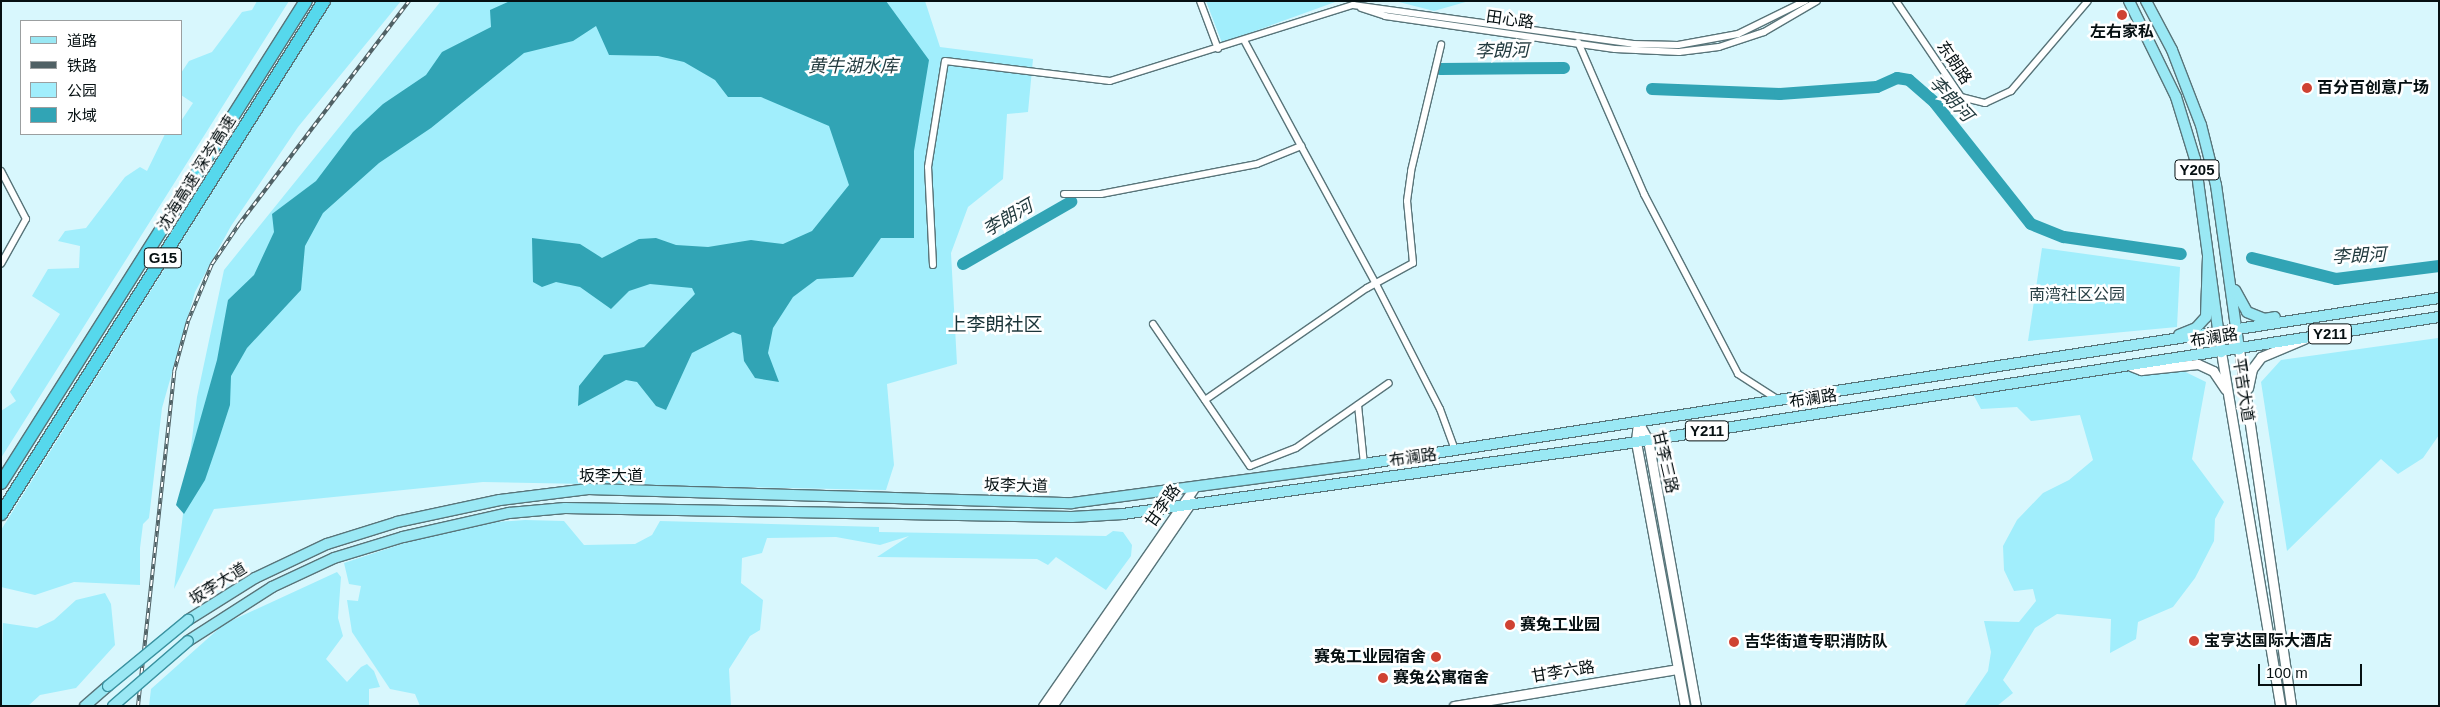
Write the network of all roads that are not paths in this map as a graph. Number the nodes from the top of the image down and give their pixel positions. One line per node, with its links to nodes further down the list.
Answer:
1 (306, 1): 46 (highway, 沈海高速 深岑高速 / G15)
2 (324, 1): 49 (highway, 沈海高速 深岑高速 / G15)
3 (1200, 1): 15 (street)
4 (1805, 1): 11 (street, 田心路)
5 (1817, 1): 13 (street, 田心路)
6 (1896, 1): 7 (street, 东朗路)
7 (2088, 1)
8 (2129, 1): 19 (main road, 平吉大道 / Y205)
9 (2146, 1): 20 (main road, 平吉大道 / Y205)
10 (1353, 4): 11 (street, 田心路); 12 (street); 13 (street, 田心路)
11 (1576, 36): 13 (street)
12 (1245, 42): 15 (street); 16 (street)
13 (1579, 44): 36 (street)
14 (1441, 45): 23 (street)
15 (1218, 48): 22 (street)
16 (1301, 146): 18 (street); 23 (street)
17 (1, 171): 21 (street)
18 (1064, 194)
19 (2210, 250): 29 (main road, 平吉大道 / Y205); 31 (main road)
20 (2226, 257): 25 (main road); 28 (main road, 平吉大道 / Y205)
21 (1, 264)
22 (933, 265)
23 (1376, 284): 37 (street); 44 (street)
24 (2439, 298): 25 (main road, 布澜路 / Y211)
25 (2333, 314): 28 (main road, 布澜路 / Y211)
26 (2439, 317): 30 (main road, 布澜路 / Y211)
27 (1153, 324): 37 (street)
28 (2237, 331): 29 (main road, 布澜路 / Y211); 32 (main road, 平吉大道 / Y205)
29 (2219, 334): 31 (main road, 布澜路 / Y211); 33 (main road, 平吉大道 / Y205)
30 (2305, 337): 32 (main road, 布澜路 / Y211); 40 (street)
31 (2154, 344): 36 (main road, 布澜路 / Y211)
32 (2239, 349): 33 (main road, 布澜路 / Y211); 40 (street, 平吉大道)
33 (2221, 352): 34 (main road, 布澜路 / Y211); 39 (street, 平吉大道)
34 (2131, 366): 39 (street); 42 (main road, 布澜路 / Y211)
35 (1390, 383): 38 (street)
36 (1778, 399): 41 (main road, 布澜路 / Y211)
37 (1205, 400): 38 (street)
38 (1358, 405): 45 (street)
39 (2231, 411): 58 (street, 平吉大道)
40 (2249, 421): 59 (street, 平吉大道)
41 (1638, 422): 42 (street, 甘李三路); 43 (street, 甘李三路); 44 (main road, 布澜路 / Y211)
42 (1648, 440): 43 (main road, 布澜路 / Y211); 57 (street, 甘李三路)
43 (1636, 442): 48 (main road, 布澜路 / Y211); 56 (street, 甘李三路)
44 (1455, 450): 45 (main road, 布澜路 / Y211)
45 (1364, 464): 47 (main road, 布澜路 / Y211)
46 (1, 483)
47 (1193, 489): 48 (street, 甘李路); 51 (main road, 坂李大道, bridge)
48 (1187, 504): 52 (main road, 坂李大道, bridge); 53 (street, 甘李路); 54 (street, 甘李路)
49 (1, 514)
50 (1677, 669): 55 (street, 甘李六路)
51 (85, 706)
52 (113, 706)
53 (1043, 706)
54 (1052, 706)
55 (1454, 706)
56 (1685, 706)
57 (1696, 706)
58 (2280, 706)
59 (2291, 706)

